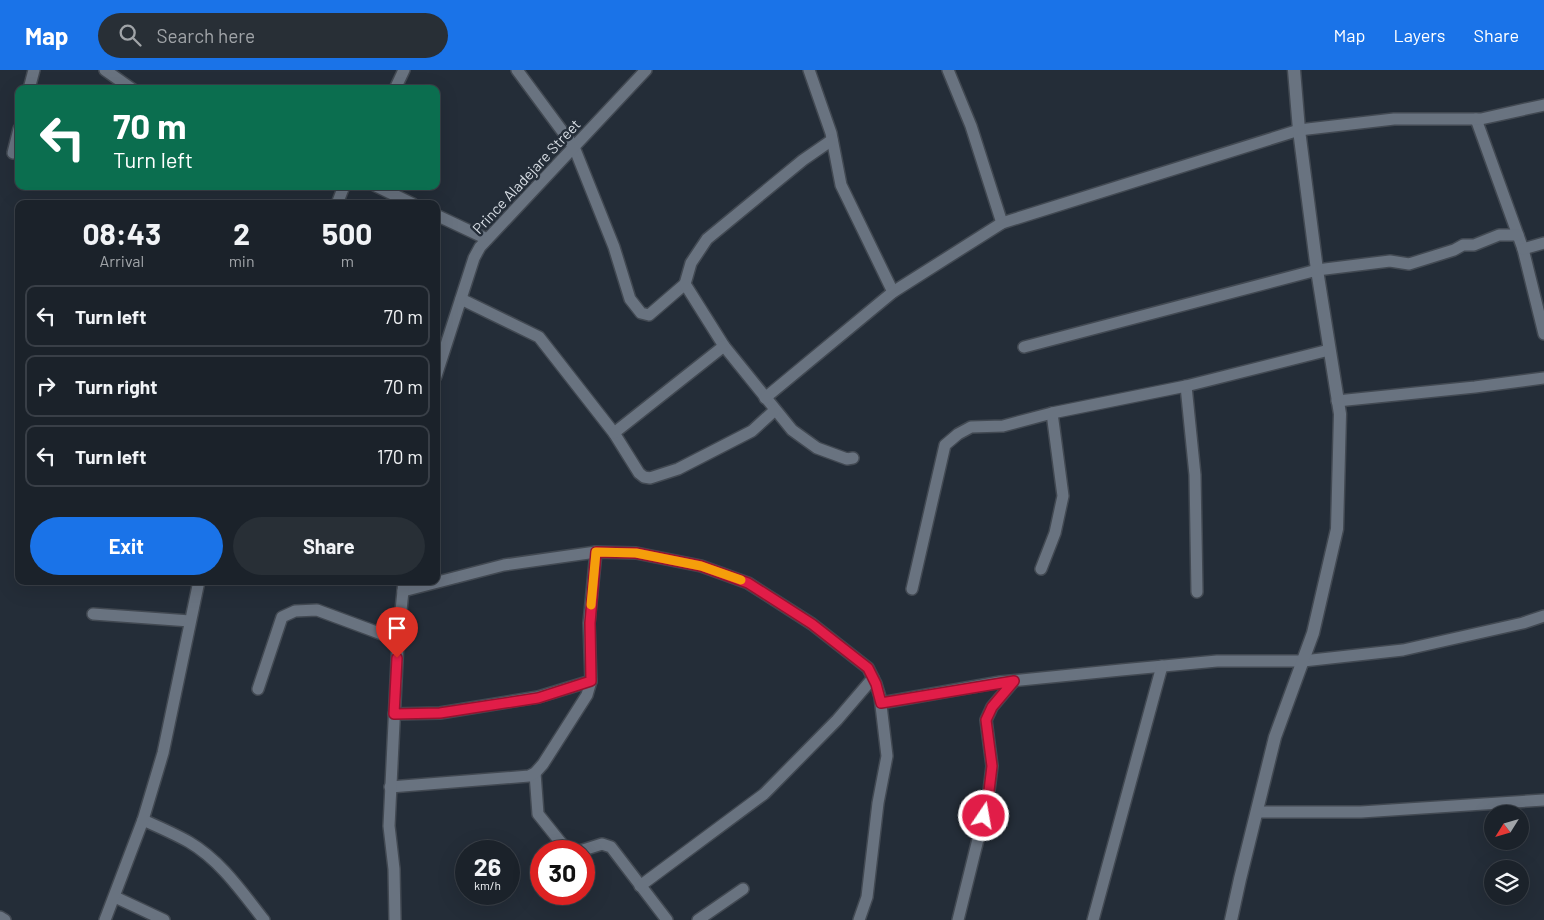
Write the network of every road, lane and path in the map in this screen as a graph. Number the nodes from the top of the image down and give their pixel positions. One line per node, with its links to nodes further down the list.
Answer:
1 (34, 70): 9 (street)
2 (105, 70): 10 (street)
3 (518, 70): 17 (street)
4 (646, 70): 17 (street, Prince Aladejare Street)
5 (809, 70): 15 (street)
6 (948, 70): 22 (street)
7 (1294, 70): 14 (street)
8 (400, 71): 11 (street)
9 (30, 85)
10 (125, 85)
11 (396, 85)
12 (1544, 105): 13 (street)
13 (1476, 119): 14 (street); 23 (street)
14 (1299, 130): 22 (street); 27 (street)
15 (832, 140): 28 (street); 29 (street)
16 (15, 145): 18 (street)
17 (574, 147): 24 (street, Prince Aladejare Street); 28 (street)
18 (13, 153)
19 (384, 190): 20 (street)
20 (405, 200)
21 (440, 217): 24 (street)
22 (1002, 223): 29 (street)
23 (1518, 235): 26 (street); 27 (street)
24 (487, 239): 30 (street, Prince Aladejare Street)
25 (1544, 243): 26 (street)
26 (1523, 249): 31 (street)
27 (1317, 270): 33 (street); 34 (street)
28 (685, 284): 32 (street)
29 (893, 292): 38 (street)
30 (461, 299): 35 (street, Prince Aladejare Street); 42 (street)
31 (1544, 334)
32 (724, 346): 38 (street); 42 (street)
33 (1024, 347)
34 (1328, 350): 37 (street); 39 (street)
35 (440, 364)
36 (1544, 378): 39 (street)
37 (1186, 386): 41 (street); 50 (street)
38 (766, 398): 40 (street)
39 (1337, 401): 55 (street)
40 (775, 410): 42 (street); 43 (street)
41 (1052, 413): 45 (street); 49 (street)
42 (614, 432)
43 (853, 458)
44 (596, 552): 46 (street); 57 (street); 58 (street)
45 (1041, 570)
46 (440, 578)
47 (198, 585): 53 (street)
48 (403, 586): 54 (street)
49 (912, 589)
50 (1197, 592)
51 (93, 614): 53 (street)
52 (1544, 616): 55 (street)
53 (190, 622): 67 (street)
54 (398, 640): 60 (street); 62 (street)
55 (1303, 661): 56 (street); 66 (street)
56 (1162, 666): 59 (street); 83 (street)
57 (873, 678): 61 (street); 70 (street)
58 (591, 681): 62 (street); 63 (street)
59 (1014, 681): 61 (street); 82 (street)
60 (258, 689)
61 (881, 703): 81 (street)
62 (394, 714): 64 (street)
63 (535, 773): 64 (street); 68 (street)
64 (390, 786): 78 (street)
65 (1544, 800): 66 (street)
66 (1257, 812): 84 (street)
67 (143, 820): 72 (street); 77 (street)
68 (559, 840)
69 (595, 846): 70 (street)
70 (640, 886): 79 (street)
71 (743, 889): 80 (street)
72 (115, 897): 75 (street); 76 (street)
73 (0, 917): 74 (street)
74 (5, 920)
75 (105, 920)
76 (164, 920)
77 (264, 920)
78 (395, 920)
79 (667, 920)
80 (698, 920)
81 (859, 920)
82 (958, 920)
83 (1093, 920)
84 (1231, 920)

